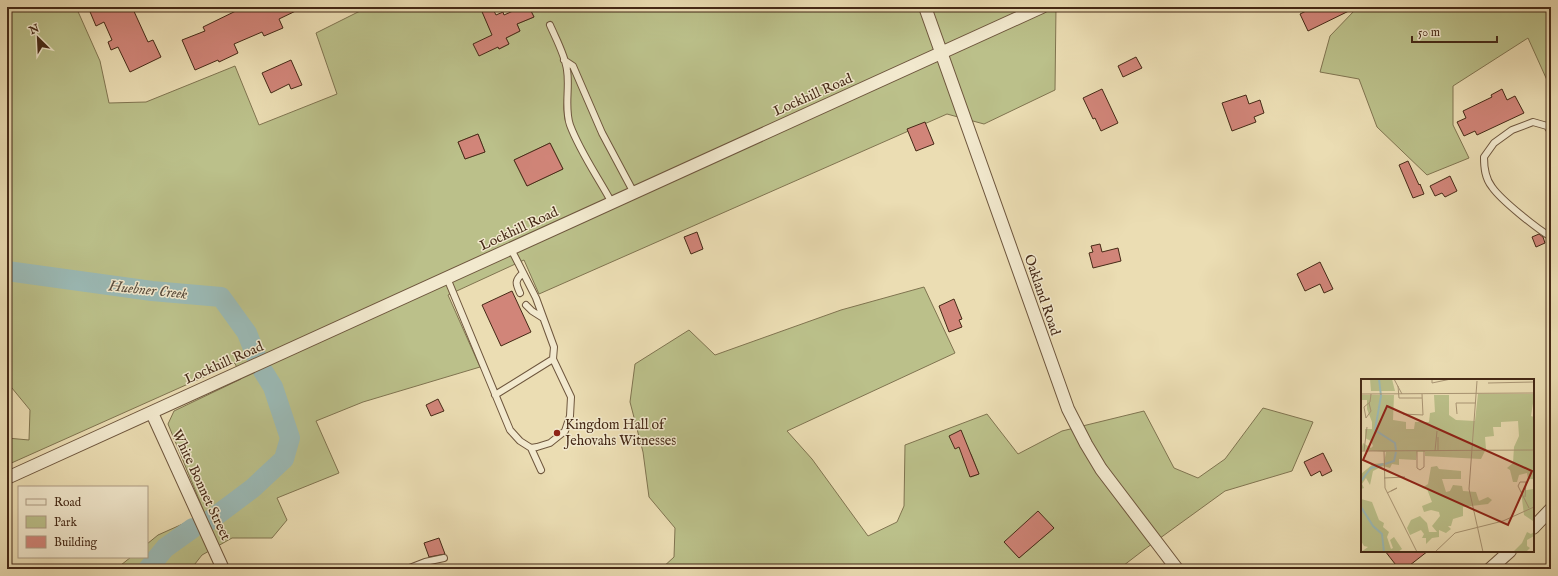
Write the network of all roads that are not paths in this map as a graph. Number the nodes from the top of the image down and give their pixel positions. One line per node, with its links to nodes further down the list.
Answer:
1 (925, 7): 4 (street, Oakland Road)
2 (1042, 7): 4 (street, Lockhill Road)
3 (550, 25): 5 (lane)
4 (942, 53): 7 (street, Lockhill Road); 28 (street, Oakland Road)
5 (564, 60): 7 (lane); 8 (lane)
6 (1551, 132): 9 (lane)
7 (634, 193): 8 (street, Lockhill Road)
8 (612, 203): 10 (street, Lockhill Road)
9 (1551, 237)
10 (511, 249): 11 (lane); 12 (street, Lockhill Road)
11 (523, 273): 13 (lane); 15 (lane)
12 (447, 278): 17 (lane); 18 (street, Lockhill Road)
13 (520, 293)
14 (526, 305): 15 (lane)
15 (543, 318): 16 (lane)
16 (553, 359): 17 (lane); 19 (lane)
17 (495, 395): 19 (lane)
18 (152, 413): 21 (street, Lockhill Road); 26 (street, White Bonnet Street)
19 (530, 448): 20 (lane)
20 (541, 470)
21 (7, 478)
22 (1551, 509): 23 (street)
23 (1534, 527)
24 (1509, 552): 29 (street)
25 (444, 558): 27 (lane)
26 (223, 569)
27 (407, 569)
28 (1177, 569)
29 (1490, 569)

